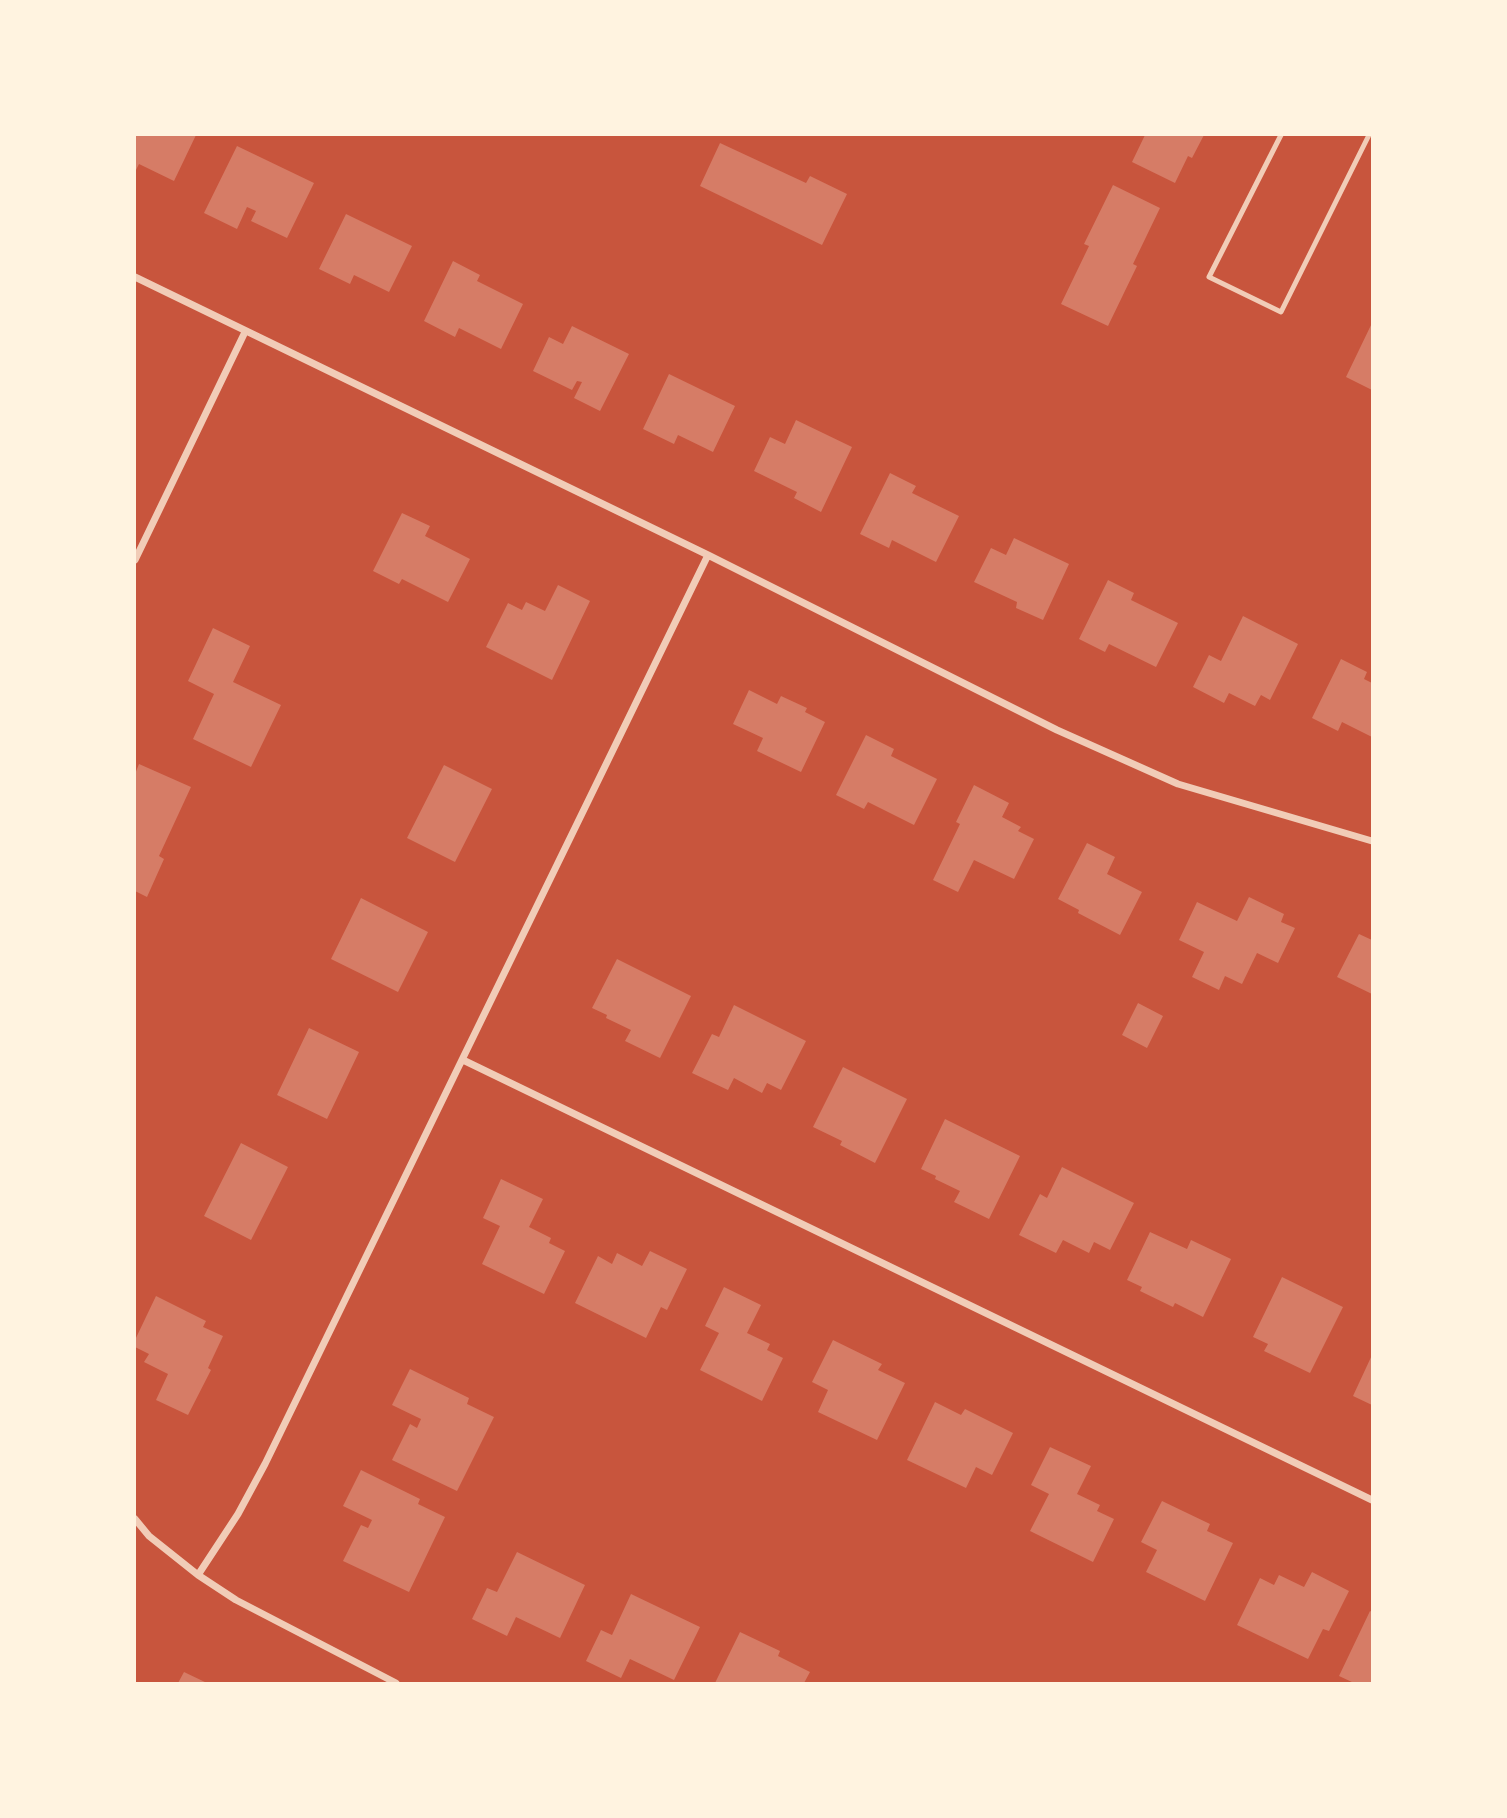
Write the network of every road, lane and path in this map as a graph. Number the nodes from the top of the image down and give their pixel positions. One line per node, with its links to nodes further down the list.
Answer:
1 (1281, 135): 2 (lane)
2 (1369, 135)
3 (135, 278): 4 (street)
4 (245, 332): 5 (street); 6 (street)
5 (708, 555): 7 (street); 8 (street)
6 (135, 560)
7 (1372, 841)
8 (463, 1060): 9 (street); 11 (street)
9 (1372, 1500)
10 (135, 1519): 11 (street)
11 (198, 1575): 12 (street)
12 (396, 1683)

